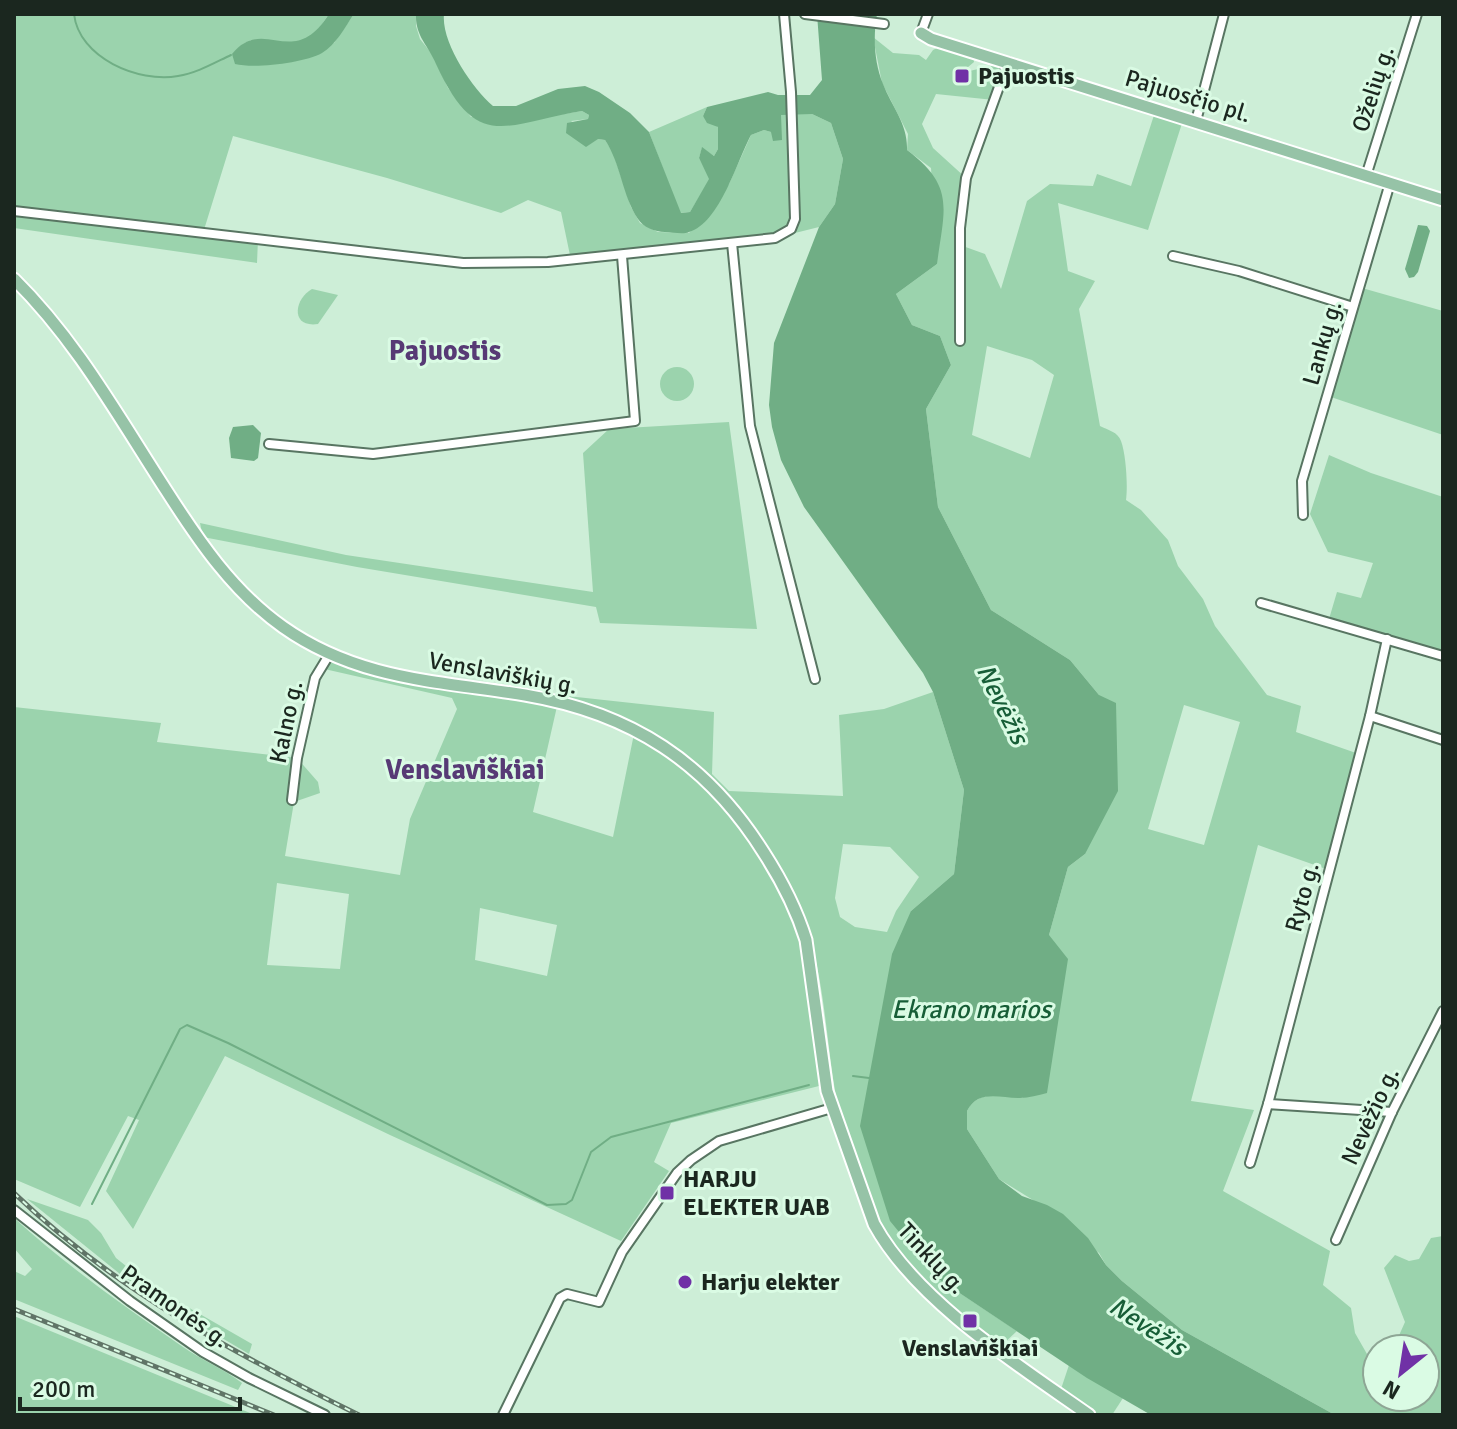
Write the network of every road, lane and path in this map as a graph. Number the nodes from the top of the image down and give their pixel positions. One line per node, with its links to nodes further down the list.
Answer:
1 (784, 14): 14 (street)
2 (805, 14): 6 (street)
3 (928, 14): 7 (street)
4 (1224, 14): 9 (street)
5 (1417, 14): 10 (street, Oželių g.)
6 (884, 24)
7 (921, 33): 8 (main road, Pajuosčio pl.)
8 (1008, 62): 9 (main road, Pajuosčio pl.); 19 (street)
9 (1196, 121): 10 (main road, Pajuosčio pl.)
10 (1366, 176): 11 (main road, Pajuosčio pl.)
11 (1390, 183): 12 (main road, Pajuosčio pl.); 18 (street, Lankų g.)
12 (1443, 200)
13 (14, 211): 15 (street)
14 (732, 243): 15 (street); 26 (street)
15 (622, 256): 20 (street)
16 (1173, 256): 18 (street)
17 (14, 279): 24 (main road, Venslaviškių g.)
18 (1353, 307): 21 (street, Lankų g.)
19 (960, 341)
20 (269, 444)
21 (1303, 515)
22 (1261, 603): 23 (street)
23 (1387, 639): 25 (street); 27 (street, Ryto g.)
24 (329, 655): 29 (street, Kalno g.); 30 (main road, Venslaviškių g.)
25 (1443, 656)
26 (815, 679)
27 (1370, 716): 28 (street); 32 (street, Ryto g.)
28 (1443, 740)
29 (292, 800)
30 (812, 977): 33 (main road, Tinklų g.)
31 (1442, 1013): 34 (street, Nevėžio g.)
32 (1268, 1104): 34 (street); 35 (street, Ryto g.)
33 (832, 1108): 39 (street); 40 (main road, Tinklų g.)
34 (1392, 1112): 37 (street, Nevėžio g.)
35 (1250, 1163)
36 (14, 1210): 38 (street, Pramonės g.)
37 (1336, 1240)
38 (325, 1415)
39 (503, 1415)
40 (1089, 1415)

